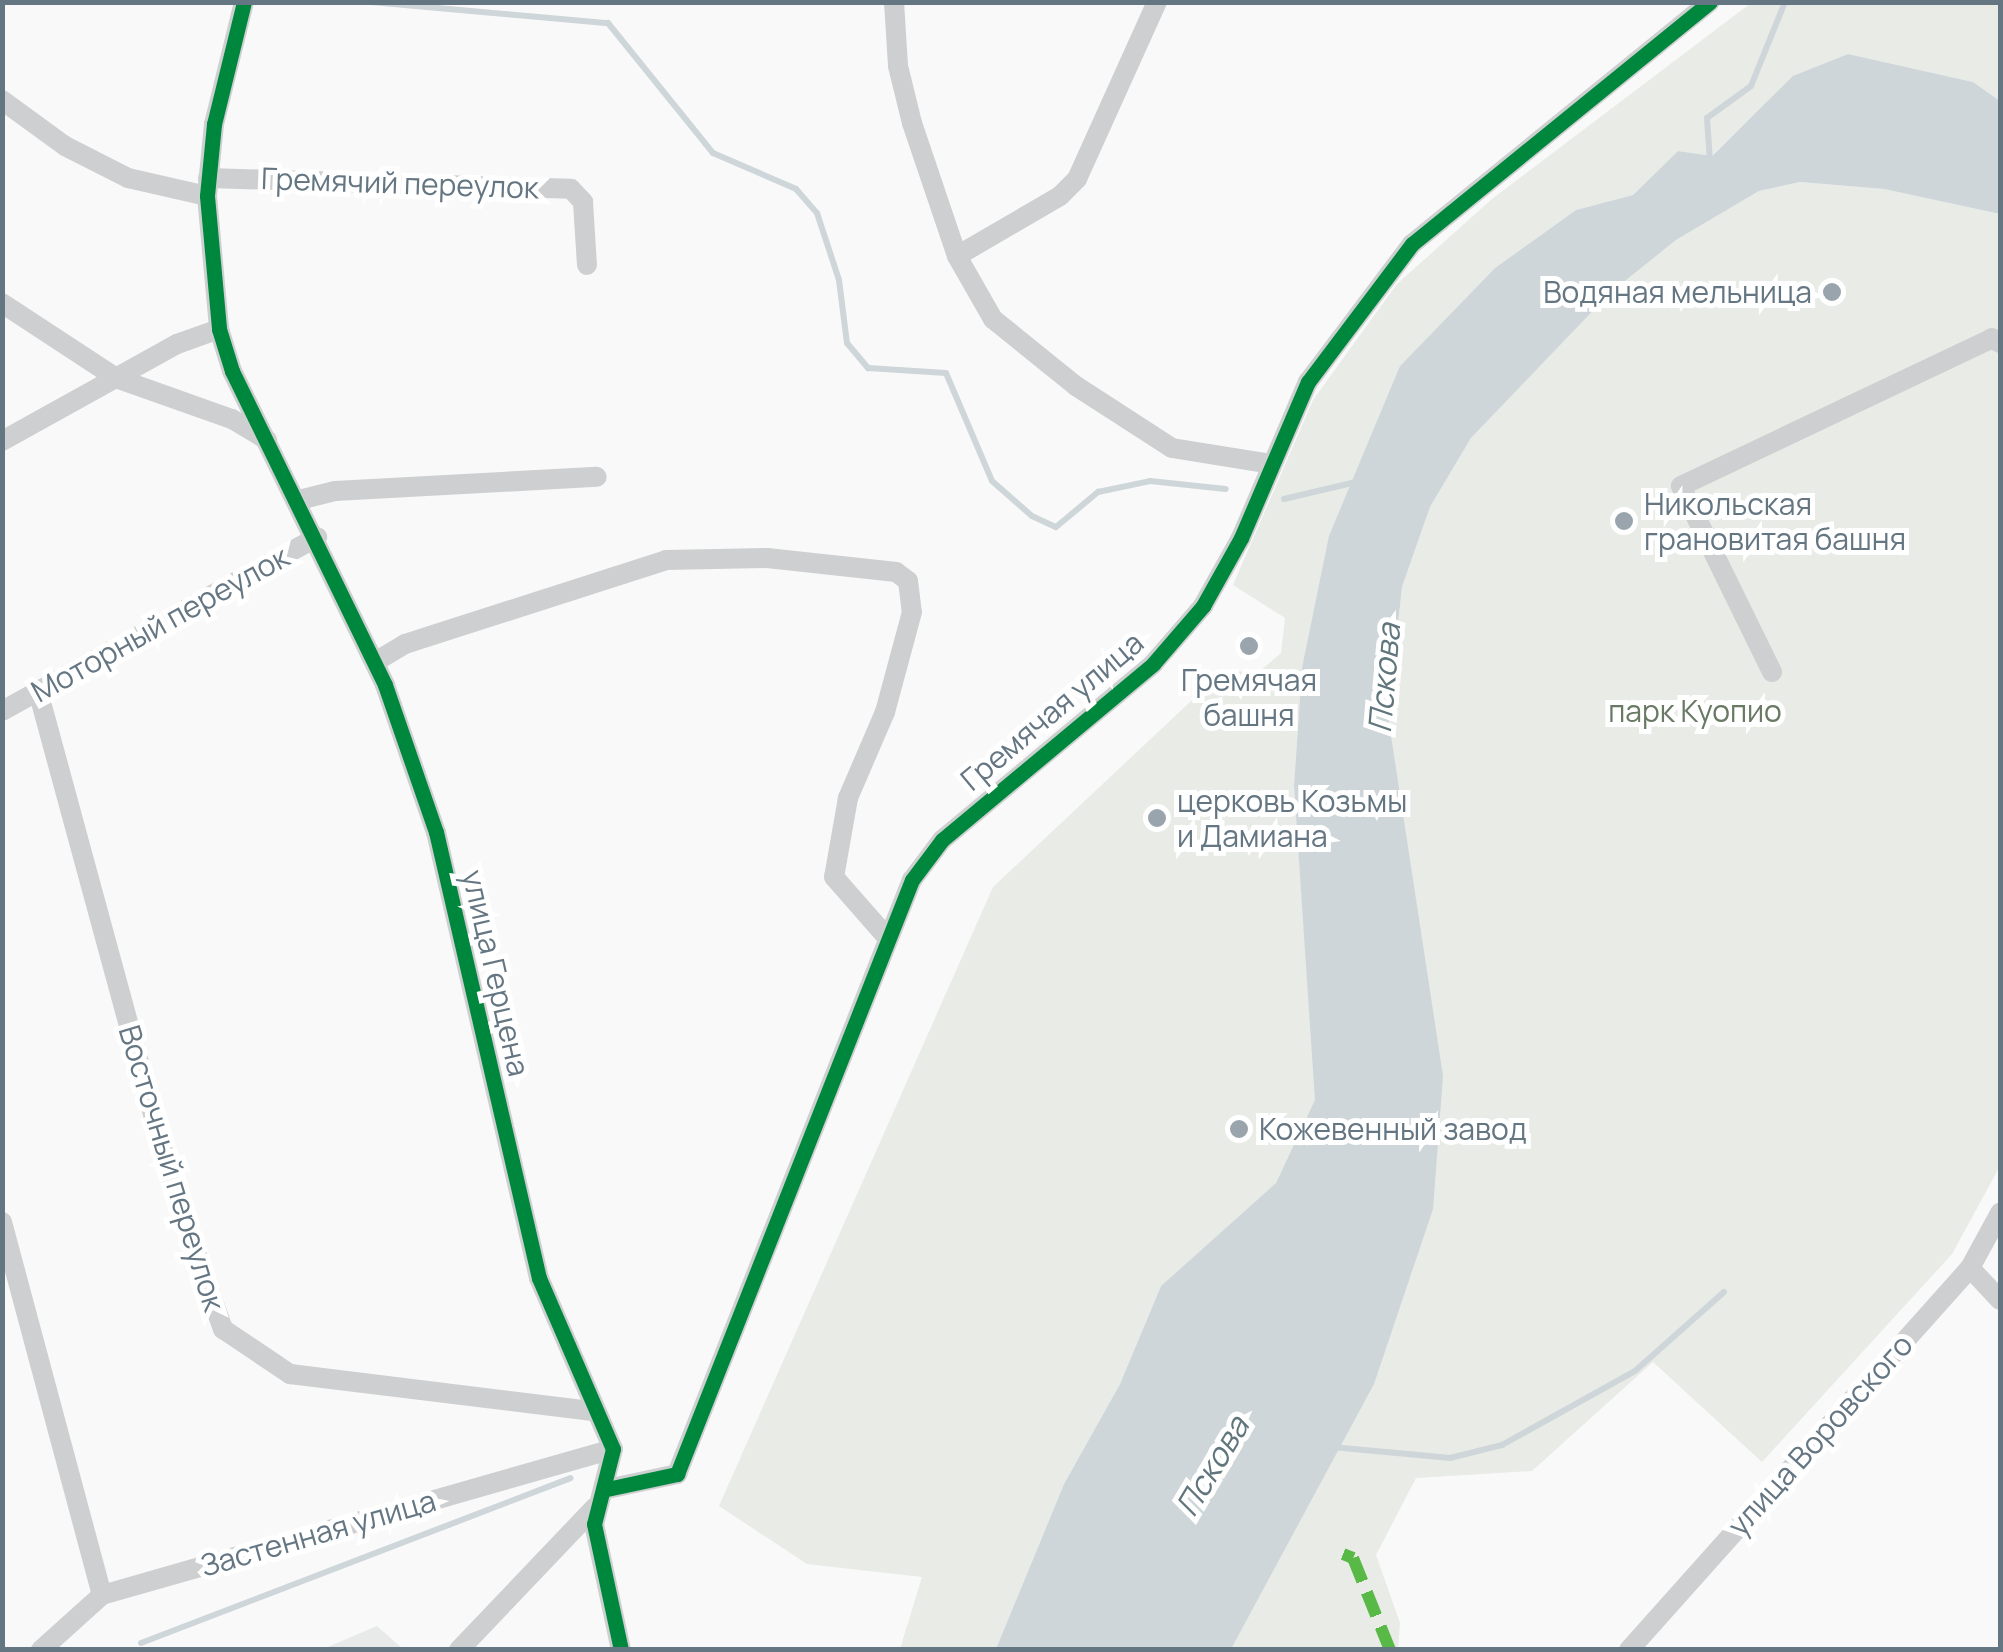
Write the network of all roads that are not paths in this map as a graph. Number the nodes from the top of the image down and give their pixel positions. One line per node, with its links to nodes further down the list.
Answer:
1 (244, 2): 6 (street, улица Герцена)
2 (894, 2): 7 (street)
3 (1156, 2): 7 (street)
4 (1710, 2): 15 (street, Гремячая улица)
5 (2, 100): 6 (street, Гремячий переулок)
6 (208, 187): 8 (street, Гремячий переулок); 10 (street, улица Герцена)
7 (957, 256): 15 (street)
8 (587, 265)
9 (2, 303): 12 (street)
10 (218, 329): 12 (street); 14 (street, улица Герцена)
11 (2000, 343): 20 (street)
12 (116, 378): 13 (street); 14 (street)
13 (2, 441)
14 (269, 441): 17 (street, улица Герцена)
15 (1268, 470): 23 (street, Гремячая улица)
16 (597, 476): 17 (street)
17 (299, 500): 18 (street, улица Герцена)
18 (317, 537): 19 (street, улица Герцена); 21 (street, Моторный переулок)
19 (375, 662): 23 (street); 28 (street, улица Герцена)
20 (1772, 672)
21 (38, 691): 22 (street, Моторный переулок); 28 (street, Восточный переулок)
22 (2, 711)
23 (885, 935): 30 (street, Гремячая улица)
24 (2000, 1213): 26 (street, улица Воровского)
25 (2, 1222): 31 (street)
26 (1970, 1268): 27 (street); 35 (street, улица Воровского)
27 (2000, 1300)
28 (593, 1411): 29 (street, улица Герцена)
29 (612, 1449): 30 (street); 31 (street, Застенная улица)
30 (607, 1489): 33 (street); 34 (street)
31 (102, 1595): 32 (street, Застенная улица)
32 (41, 1650)
33 (459, 1650)
34 (621, 1650)
35 (1628, 1650)

